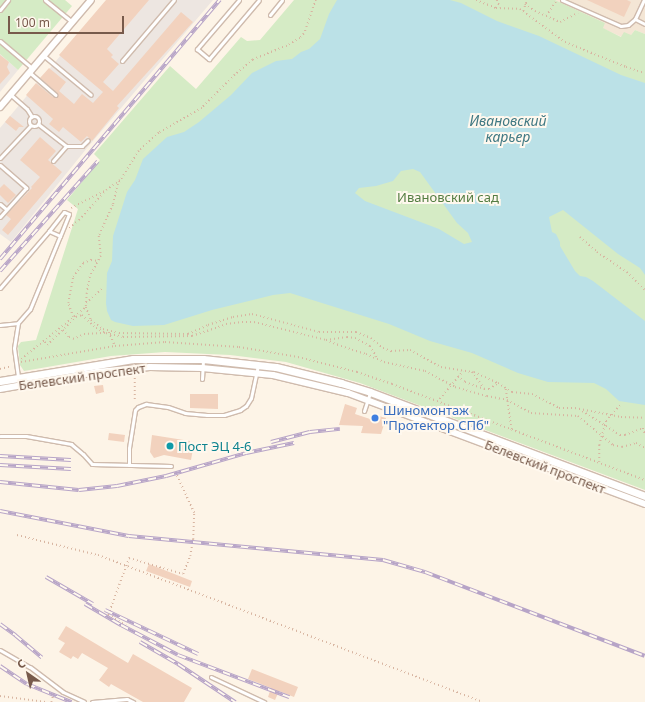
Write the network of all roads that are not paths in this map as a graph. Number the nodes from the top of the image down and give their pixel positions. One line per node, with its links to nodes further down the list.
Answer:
1 (8, 0): 10 (lane)
2 (45, 0): 13 (lane)
3 (91, 0): 13 (street)
4 (174, 0): 17 (lane)
5 (239, 0): 6 (lane)
6 (259, 0)
7 (282, 0): 11 (lane)
8 (562, 0): 12 (lane)
9 (644, 0): 12 (lane)
10 (0, 10)
11 (270, 15)
12 (635, 19): 14 (lane)
13 (72, 22): 16 (street)
14 (645, 24)
15 (0, 41): 18 (lane)
16 (44, 55): 18 (street); 21 (lane)
17 (122, 61)
18 (31, 70): 19 (street); 20 (lane)
19 (10, 95): 22 (street); 23 (lane)
20 (55, 95)
21 (91, 95)
22 (0, 107)
23 (32, 117): 24 (lane); 25 (lane)
24 (38, 124): 25 (lane); 27 (lane)
25 (31, 125): 28 (lane)
26 (88, 140): 27 (lane)
27 (66, 146): 29 (lane)
28 (0, 158)
29 (53, 161)
30 (0, 165): 32 (lane)
31 (0, 204): 32 (lane)
32 (6, 209): 33 (lane)
33 (0, 217)
34 (49, 231): 35 (lane); 35 (lane); 36 (lane)
35 (60, 236): 37 (lane)
36 (0, 288)
37 (18, 323): 38 (lane); 43 (lane)
38 (0, 325)
39 (203, 359): 40 (street, Белевский проспект); 41 (lane); 43 (street, Белевский проспект)
40 (258, 364): 42 (lane); 47 (street, Белевский проспект)
41 (202, 368): 42 (street, Белевский проспект); 44 (lane); 46 (street, Белевский проспект)
42 (256, 372): 48 (street, Белевский проспект); 51 (lane)
43 (18, 378): 45 (street, Белевский проспект)
44 (202, 379)
45 (0, 381)
46 (0, 389)
47 (370, 392): 48 (lane); 53 (street, Белевский проспект)
48 (367, 400): 49 (lane); 54 (street, Белевский проспект)
49 (364, 411)
50 (0, 436): 51 (lane)
51 (129, 465): 52 (lane)
52 (170, 466)
53 (645, 496)
54 (645, 504)
55 (0, 650): 57 (lane)
56 (210, 677): 60 (lane)
57 (84, 702)
58 (92, 702): 59 (lane)
59 (133, 702)
60 (264, 702)

